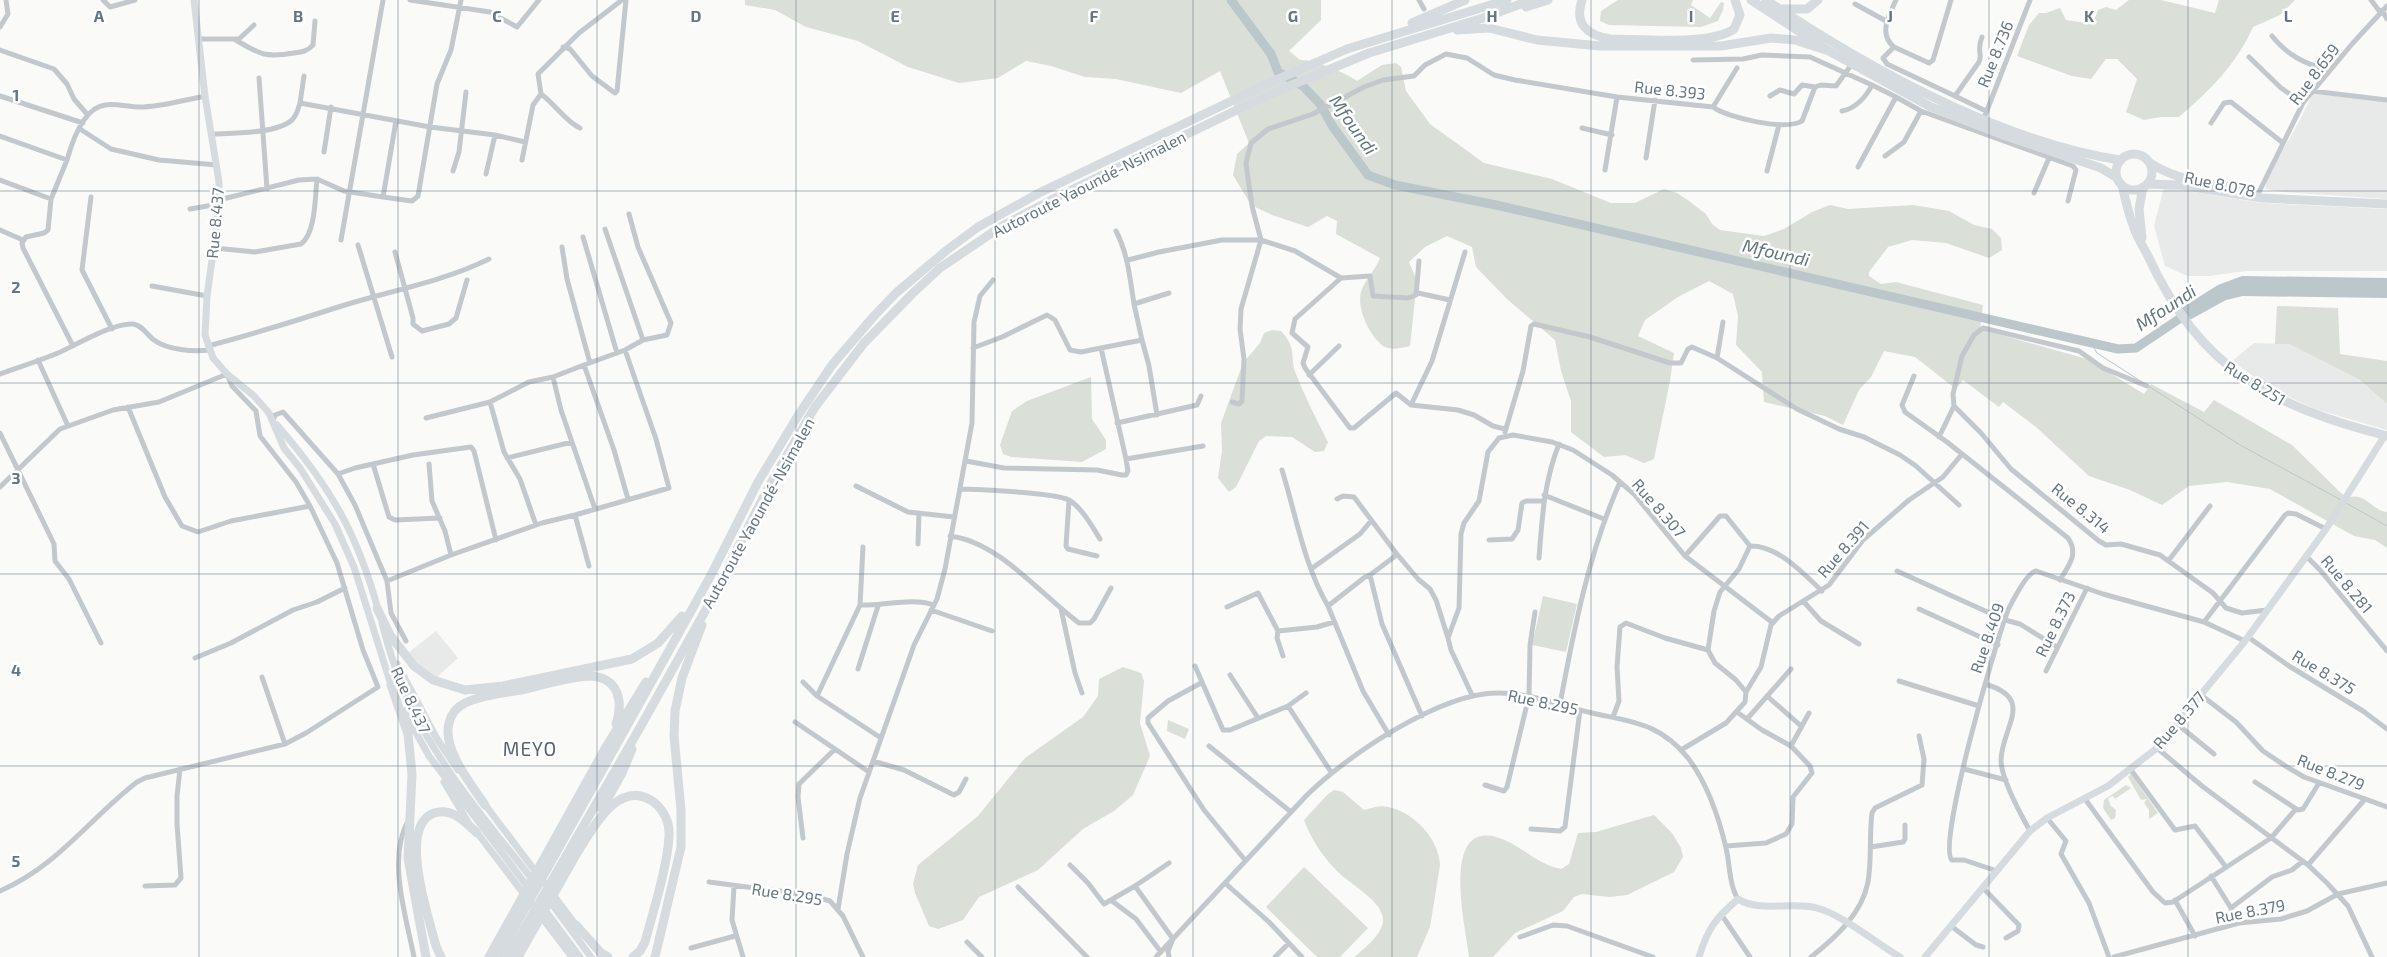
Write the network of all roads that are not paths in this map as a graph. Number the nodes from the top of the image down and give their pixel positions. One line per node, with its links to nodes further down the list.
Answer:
1 (6, 0): 35 (street)
2 (103, 0): 3 (street)
3 (135, 0)
4 (194, 0): 38 (main road, Rue 8.437)
5 (383, 0): 73 (street)
6 (410, 0): 26 (street)
7 (462, 0): 26 (street)
8 (539, 0): 26 (street)
9 (622, 0): 41 (street)
10 (626, 0): 41 (street)
11 (1419, 0): 28 (street)
12 (1465, 0): 43 (highway)
13 (1507, 0): 43 (highway, Autoroute Yaoundé-Nsimalen)
14 (1531, 0): 30 (highway, Autoroute Yaoundé-Nsimalen)
15 (1548, 0): 30 (highway)
16 (1582, 0): 17 (highway)
17 (1735, 0)
18 (1751, 0): 45 (highway)
19 (1766, 0): 27 (highway)
20 (1818, 0): 27 (highway)
21 (1896, 0): 33 (street)
22 (1951, 0): 42 (street)
23 (2371, 0): 29 (street)
24 (2029, 1): 75 (street, Rue 8.736)
25 (1855, 4): 33 (street)
26 (460, 8): 80 (street)
27 (1779, 8): 75 (highway)
28 (1424, 9)
29 (2383, 9): 31 (street); 50 (street, Rue 8.659)
30 (1503, 11): 40 (highway, Autoroute Yaoundé-Nsimalen)
31 (2387, 19)
32 (315, 21): 39 (street)
33 (1886, 21): 42 (street)
34 (254, 25): 39 (street)
35 (0, 26)
36 (2272, 36): 50 (street)
37 (1982, 37): 62 (street)
38 (199, 39): 39 (street); 60 (main road, Rue 8.437)
39 (234, 39)
40 (1405, 42): 45 (highway); 247 (highway, Autoroute Yaoundé-Nsimalen)
41 (563, 47): 58 (street)
42 (1894, 47): 62 (street)
43 (1347, 49): 239 (highway, Autoroute Yaoundé-Nsimalen)
44 (0, 50): 74 (street)
45 (1829, 51): 48 (highway)
46 (2249, 57): 68 (street)
47 (1693, 60): 51 (street)
48 (1852, 64): 51 (street); 93 (highway)
49 (1737, 68): 70 (street)
50 (2328, 71): 56 (street, Rue 8.659)
51 (1848, 73): 54 (street); 55 (street)
52 (304, 76): 67 (street)
53 (259, 78): 84 (street)
54 (1872, 85): 64 (street); 71 (street)
55 (1815, 87): 61 (street); 79 (street, Rue 8.393)
56 (2312, 91): 66 (street); 68 (street, Rue 8.659)
57 (466, 92): 85 (street)
58 (542, 94): 81 (street); 90 (street)
59 (0, 96): 77 (street)
60 (205, 96): 74 (street); 86 (main road, Rue 8.437)
61 (1770, 96)
62 (1955, 96): 75 (street)
63 (1617, 97): 65 (street, Rue 8.393); 88 (street); 130 (street, Rue 8.393)
64 (1896, 98): 72 (street); 102 (street)
65 (1655, 100): 70 (street, Rue 8.393); 95 (street)
66 (2387, 100)
67 (300, 103): 69 (street); 84 (street)
68 (2303, 103): 91 (street, Rue 8.659)
69 (331, 107): 73 (street); 92 (street)
70 (1713, 107): 79 (street, Rue 8.393)
71 (1842, 111)
72 (1921, 111): 93 (street); 94 (street)
73 (364, 113): 76 (street); 112 (street)
74 (87, 114): 77 (street)
75 (1985, 115): 99 (highway)
76 (396, 121): 80 (street); 115 (street)
77 (83, 123): 83 (street)
78 (2211, 123): 91 (street)
79 (1779, 125): 105 (street)
80 (430, 126): 85 (street); 115 (street)
81 (580, 128)
82 (1582, 128): 88 (street)
83 (80, 130): 97 (street); 101 (street)
84 (262, 130): 86 (street); 111 (street)
85 (462, 130): 87 (street); 104 (street)
86 (212, 134): 101 (main road, Rue 8.437)
87 (495, 135): 90 (street); 106 (street)
88 (1612, 135): 103 (street)
89 (0, 136): 97 (street)
90 (525, 142): 98 (street)
91 (2283, 142): 113 (street, Rue 8.659)
92 (324, 152)
93 (2042, 152): 96 (street); 109 (highway)
94 (1885, 156)
95 (1646, 158)
96 (2048, 158): 114 (street); 119 (street)
97 (67, 160): 117 (street)
98 (522, 160)
99 (2120, 160): 100 (highway); 109 (highway)
100 (2150, 163): 110 (highway); 113 (highway, Rue 8.078)
101 (217, 166): 120 (main road, Rue 8.437)
102 (1858, 167)
103 (1605, 170)
104 (453, 171)
105 (1767, 171)
106 (486, 174)
107 (317, 179): 111 (street); 112 (street); 132 (street)
108 (0, 180): 117 (street)
109 (2120, 182): 110 (highway); 136 (highway, Rue 8.251)
110 (2145, 185): 118 (highway, Rue 8.078); 136 (highway, Rue 8.251)
111 (267, 189): 120 (street)
112 (350, 192): 115 (street); 129 (street)
113 (2260, 192): 118 (highway, Rue 8.078)
114 (2034, 193)
115 (383, 197)
116 (92, 198): 152 (street)
117 (51, 199): 128 (street)
118 (2292, 199): 121 (highway, Rue 8.078)
119 (2068, 201)
120 (219, 202): 122 (street); 132 (main road, Rue 8.437)
121 (2387, 204)
122 (190, 209)
123 (630, 214): 153 (street)
124 (605, 229): 153 (street)
125 (0, 230): 128 (street)
126 (1116, 231): 138 (street)
127 (583, 237): 161 (street)
128 (23, 240): 155 (street)
129 (341, 240)
130 (1261, 240): 138 (street); 140 (street); 174 (street)
131 (358, 244): 148 (street)
132 (214, 248): 147 (main road, Rue 8.437)
133 (562, 248): 165 (street)
134 (395, 252): 144 (street)
135 (1466, 252): 149 (street)
136 (2146, 253): 185 (highway, Rue 8.251)
137 (489, 259): 144 (street)
138 (1128, 260): 150 (street)
139 (1419, 261): 146 (street)
140 (1342, 278): 146 (street); 168 (street)
141 (467, 280): 144 (street)
142 (993, 280): 158 (street)
143 (152, 286): 147 (street)
144 (403, 289): 148 (street)
145 (1169, 293): 150 (street)
146 (1418, 293): 149 (street)
147 (207, 296): 157 (main road, Rue 8.437)
148 (375, 297): 157 (street); 162 (street)
149 (1450, 300): 175 (street)
150 (1134, 304): 154 (street)
151 (1723, 322): 163 (street)
152 (112, 329): 155 (street); 157 (street)
153 (643, 340): 160 (street)
154 (1142, 340): 159 (street); 178 (street)
155 (73, 346): 164 (street)
156 (1339, 346): 168 (street)
157 (209, 348): 167 (main road, Rue 8.437)
158 (973, 348): 159 (street); 193 (street)
159 (1101, 348): 181 (street)
160 (625, 350): 161 (street); 205 (street)
161 (617, 353): 165 (street)
162 (392, 357)
163 (1717, 358): 183 (street); 200 (street)
164 (38, 360): 166 (street); 182 (street)
165 (587, 364): 170 (street); 205 (street)
166 (0, 374)
167 (227, 374): 177 (street); 180 (main road, Rue 8.437); 210 (street)
168 (1309, 374): 175 (street, Rue 8.307)
169 (1914, 376): 186 (street)
170 (553, 377): 173 (street); 187 (street)
171 (2147, 386): 176 (street)
172 (1201, 396): 178 (street)
173 (490, 402): 179 (street); 191 (street)
174 (1232, 402)
175 (1411, 404): 183 (street, Rue 8.307)
176 (1954, 406): 186 (street); 234 (street, Rue 8.314)
177 (128, 407): 182 (street); 210 (street)
178 (1157, 414): 181 (street)
179 (426, 418)
180 (273, 421): 198 (street); 254 (main road, Rue 8.437); 289 (main road, Rue 8.437)
181 (1117, 423): 192 (street)
182 (68, 426): 196 (street)
183 (1505, 432): 188 (street, Rue 8.307); 266 (street)
184 (0, 433): 196 (street)
185 (2386, 436): 220 (main road, Rue 8.377)
186 (1939, 437): 190 (street)
187 (572, 442): 191 (street); 212 (street)
188 (1559, 444): 199 (street, Rue 8.307); 204 (street)
189 (1203, 446): 192 (street)
190 (1962, 454): 200 (street, Rue 8.391); 240 (street)
191 (507, 458): 219 (street)
192 (1126, 459): 193 (street)
193 (966, 461): 203 (street)
194 (373, 464): 198 (street); 216 (street); 223 (street)
195 (429, 464): 216 (street)
196 (18, 469): 202 (street); 269 (street)
197 (1282, 470): 236 (street)
198 (338, 474): 241 (street)
199 (1620, 482): 217 (street); 231 (street, Rue 8.307)
200 (1936, 482): 209 (street); 246 (street, Rue 8.391)
201 (856, 486): 213 (street)
202 (0, 487)
203 (960, 489): 207 (street); 215 (street)
204 (1544, 495): 208 (street); 217 (street)
205 (628, 499): 212 (street)
206 (1338, 499): 218 (street)
207 (1068, 500): 222 (street); 230 (street)
208 (1544, 501): 224 (street); 233 (street)
209 (1958, 505)
210 (310, 506): 243 (street)
211 (2210, 506): 234 (street)
212 (595, 509): 214 (street)
213 (919, 513): 215 (street); 225 (street)
214 (575, 515): 219 (street); 235 (street)
215 (954, 517): 221 (street)
216 (440, 518): 229 (street)
217 (1604, 519): 298 (street)
218 (1372, 521): 228 (street); 236 (street)
219 (536, 525): 223 (street)
220 (2326, 529): 232 (main road, Rue 8.377); 248 (street)
221 (950, 536): 255 (street); 256 (street)
222 (1100, 539)
223 (496, 540): 229 (street)
224 (1489, 540)
225 (918, 544)
226 (1750, 546): 231 (street); 242 (street); 246 (street)
227 (863, 547): 250 (street)
228 (1396, 553): 238 (street); 266 (street)
229 (451, 555): 241 (street)
230 (1096, 556)
231 (1685, 556): 242 (street, Rue 8.307)
232 (2306, 556): 258 (main road, Rue 8.377); 275 (street, Rue 8.281)
233 (1539, 558)
234 (2169, 560): 248 (street, Rue 8.314)
235 (589, 566)
236 (1311, 569): 252 (street)
237 (1896, 571): 260 (street)
238 (1370, 575): 252 (street); 304 (street)
239 (710, 577): 254 (highway); 276 (highway, Autoroute Yaoundé-Nsimalen)
240 (2060, 580): 245 (street, Rue 8.409); 260 (street, Rue 8.409)
241 (387, 582): 268 (street)
242 (1724, 586): 263 (street, Rue 8.307); 274 (street)
243 (345, 588): 278 (street); 316 (street)
244 (1112, 588): 256 (street)
245 (2087, 588): 262 (street, Rue 8.409); 273 (street, Rue 8.373)
246 (1822, 591): 249 (street, Rue 8.391)
247 (714, 594): 309 (highway, Autoroute Yaoundé-Nsimalen); 409 (highway)
248 (2220, 599): 258 (street, Rue 8.314); 262 (street)
249 (1804, 602): 263 (street, Rue 8.391); 271 (street)
250 (860, 604): 251 (street); 295 (street)
251 (878, 606): 255 (street); 280 (street)
252 (1328, 606): 261 (street)
253 (1227, 607): 265 (street)
254 (377, 608): 270 (main road, Rue 8.437)
255 (932, 608): 264 (street); 315 (street)
256 (1060, 609): 291 (street)
257 (1919, 609): 272 (street)
258 (2267, 610): 267 (main road, Rue 8.377)
259 (1535, 612): 296 (street)
260 (2005, 620): 272 (street, Rue 8.409); 273 (street)
261 (1334, 622): 265 (street); 313 (street)
262 (2204, 622): 267 (street, Rue 8.409)
263 (1773, 623): 290 (street)
264 (992, 631)
265 (1278, 631): 277 (street)
266 (1448, 638): 293 (street)
267 (2246, 639): 294 (main road, Rue 8.377); 312 (street, Rue 8.375)
268 (406, 641)
269 (100, 643)
270 (387, 644): 338 (main road); 377 (main road, Rue 8.437)
271 (1859, 644)
272 (1998, 645): 288 (street, Rue 8.409)
273 (2057, 647): 282 (street, Rue 8.373)
274 (1708, 650): 290 (street); 305 (street)
275 (2387, 651)
276 (667, 653): 319 (highway); 400 (highway, Autoroute Yaoundé-Nsimalen)
277 (1283, 656)
278 (195, 658)
279 (1195, 666): 287 (street)
280 (858, 669)
281 (1791, 669): 297 (street)
282 (2046, 671)
283 (1230, 675): 306 (street)
284 (262, 677): 316 (street)
285 (1900, 681): 300 (street)
286 (803, 682): 295 (street)
287 (1201, 683): 306 (street); 353 (street)
288 (1984, 684): 300 (street, Rue 8.409); 332 (street)
289 (392, 686): 324 (main road, Rue 8.437); 342 (highway)
290 (1746, 692): 302 (street)
291 (1082, 693)
292 (1306, 693): 299 (street)
293 (1472, 694): 296 (street, Rue 8.295); 304 (street, Rue 8.295)
294 (2201, 695): 310 (main road, Rue 8.377); 334 (street, Rue 8.279)
295 (817, 696): 315 (street)
296 (1529, 696): 298 (street, Rue 8.295); 335 (street)
297 (1767, 696): 307 (street); 311 (street)
298 (1560, 704): 301 (street, Rue 8.295)
299 (1288, 706): 306 (street); 330 (street)
300 (1979, 706): 326 (street, Rue 8.409)
301 (1580, 710): 305 (street, Rue 8.295); 345 (street)
302 (1737, 712): 307 (street); 322 (street)
303 (1808, 713): 311 (street)
304 (1422, 716): 313 (street, Rue 8.295)
305 (1613, 717): 322 (street, Rue 8.295)
306 (1258, 718)
307 (1747, 718): 318 (street)
308 (794, 722): 321 (street)
309 (642, 724): 352 (highway); 401 (highway, Autoroute Yaoundé-Nsimalen)
310 (2177, 724): 320 (main road, Rue 8.377); 323 (street)
311 (1801, 726): 318 (street)
312 (2387, 729)
313 (1388, 734): 330 (street, Rue 8.295)
314 (1919, 736): 351 (street)
315 (881, 738): 325 (street)
316 (285, 744): 327 (street)
317 (1209, 746): 341 (street)
318 (1791, 746): 350 (street)
319 (606, 747): 338 (highway); 384 (highway)
320 (2156, 748): 328 (main road, Rue 8.377); 349 (street)
321 (835, 749): 329 (street); 348 (street)
322 (1681, 750): 350 (street, Rue 8.295)
323 (2214, 754)
324 (429, 756): 347 (main road); 360 (main road, Rue 8.437)
325 (873, 761): 329 (street); 331 (street)
326 (1964, 769): 332 (street); 359 (street, Rue 8.409)
327 (180, 770): 365 (street); 370 (street)
328 (2131, 770): 336 (main road, Rue 8.377); 358 (street)
329 (869, 772): 376 (street)
330 (1330, 772): 341 (street, Rue 8.295)
331 (966, 779)
332 (2006, 780): 346 (street)
333 (2255, 782): 340 (street)
334 (2319, 783): 337 (street, Rue 8.279); 340 (street)
335 (1485, 785)
336 (2085, 799): 343 (main road, Rue 8.377); 373 (street)
337 (2365, 799): 339 (street, Rue 8.279); 357 (street)
338 (485, 805): 377 (main road)
339 (2387, 807)
340 (2294, 810): 349 (street)
341 (1291, 812): 353 (street, Rue 8.295)
342 (410, 817): 395 (street); 396 (highway)
343 (2047, 818): 346 (main road, Rue 8.377); 424 (street)
344 (1905, 825): 351 (street)
345 (1531, 829)
346 (2030, 831): 359 (main road, Rue 8.377)
347 (477, 833): 360 (main road); 397 (highway)
348 (803, 838)
349 (2271, 838): 354 (street); 358 (street)
350 (1726, 846): 372 (street, Rue 8.295)
351 (1871, 847): 379 (street)
352 (574, 858): 402 (highway); 408 (highway)
353 (1245, 860): 363 (street, Rue 8.295)
354 (2303, 861): 357 (street); 375 (street)
355 (1169, 863): 367 (street)
356 (1070, 865): 374 (street)
357 (2308, 865): 371 (street)
358 (2226, 867): 361 (street)
359 (1997, 871): 369 (main road, Rue 8.377)
360 (512, 873): 382 (main road, Rue 8.437)
361 (2211, 876): 373 (street); 375 (street)
362 (709, 882): 366 (street, Rue 8.295)
363 (1225, 883): 388 (street, Rue 8.295); 391 (street)
364 (2387, 883): 371 (street, Rue 8.379)
365 (145, 886)
366 (734, 886): 376 (street, Rue 8.295); 385 (street)
367 (1135, 886): 374 (street); 388 (street)
368 (1018, 887): 413 (street)
369 (1983, 888): 383 (main road, Rue 8.377); 389 (street)
370 (0, 891)
371 (2338, 894): 381 (street, Rue 8.379); 426 (street)
372 (1738, 899): 378 (main road); 379 (main road)
373 (2175, 900): 387 (street)
374 (1112, 901): 394 (street)
375 (2231, 908): 381 (street)
376 (838, 909): 411 (street, Rue 8.295)
377 (562, 911): 380 (main road); 405 (main road, Rue 8.437)
378 (1721, 914): 419 (main road); 420 (street)
379 (1847, 924): 421 (street); 422 (main road)
380 (576, 925): 406 (main road); 407 (highway)
381 (2232, 925): 387 (street, Rue 8.379)
382 (553, 926): 403 (main road); 404 (main road, Rue 8.437)
383 (1951, 926): 392 (street); 423 (main road, Rue 8.377)
384 (502, 932): 398 (highway); 399 (highway)
385 (736, 936): 393 (street); 410 (street)
386 (1520, 936): 418 (street)
387 (2195, 936): 425 (street, Rue 8.379)
388 (1173, 938): 394 (street, Rue 8.295); 415 (street)
389 (2006, 938)
390 (967, 942): 412 (street)
391 (1289, 943): 416 (street); 417 (street)
392 (1983, 947)
393 (692, 948)
394 (1160, 952): 414 (street, Rue 8.295)
395 (414, 957)
396 (426, 957)
397 (441, 957)
398 (484, 957)
399 (489, 957)
400 (498, 957)
401 (508, 957)
402 (518, 957)
403 (572, 957)
404 (580, 957)
405 (591, 957)
406 (600, 957)
407 (608, 957)
408 (633, 957)
409 (655, 957)
410 (743, 957)
411 (863, 957)
412 (982, 957)
413 (1087, 957)
414 (1156, 957)
415 (1169, 957)
416 (1276, 957)
417 (1302, 957)
418 (1653, 957)
419 (1699, 957)
420 (1750, 957)
421 (1812, 957)
422 (1900, 957)
423 (1924, 957)
424 (2109, 957)
425 (2114, 957)
426 (2372, 957)

